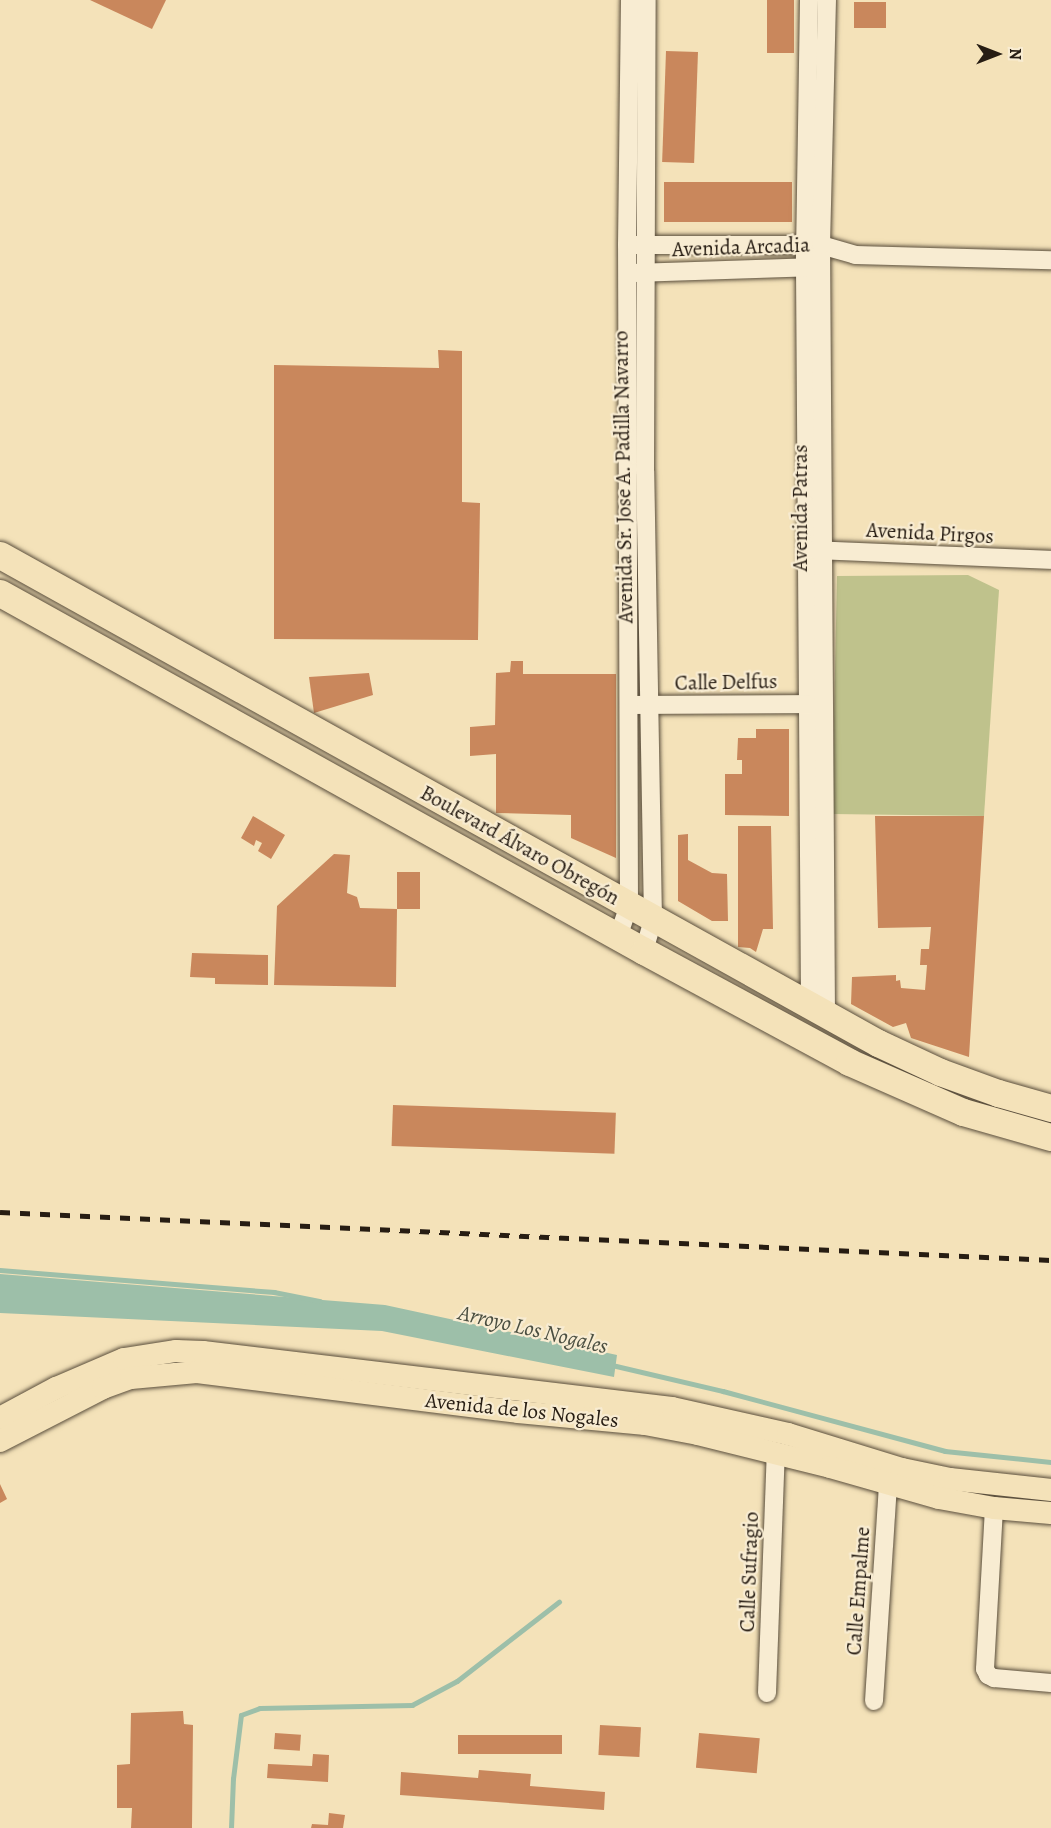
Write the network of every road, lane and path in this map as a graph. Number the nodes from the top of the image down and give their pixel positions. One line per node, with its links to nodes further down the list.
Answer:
1 (630, 0): 5 (street, Avenida Sr. Jose A. Padilla Navarro)
2 (647, 0): 5 (street, Avenida Sr. Jose A. Padilla Navarro)
3 (809, 0): 6 (street, Avenida Patras)
4 (827, 0): 6 (street, Avenida Patras)
5 (635, 245): 6 (street, Avenida Arcadia); 10 (street, Avenida Sr. Jose A. Padilla Navarro)
6 (813, 245): 7 (street, Avenida Arcadia); 9 (street, Avenida Patras)
7 (855, 255): 8 (street, Avenida Arcadia); 9 (street, Avenida Arcadia)
8 (1051, 260)
9 (813, 267): 10 (street, Avenida Arcadia); 11 (street, Avenida Patras)
10 (635, 274): 16 (street, Avenida Sr. Jose A. Padilla Navarro); 17 (street, Avenida Sr. Jose A. Padilla Navarro)
11 (814, 550): 13 (street, Avenida Pirgos); 15 (street, Avenida Patras)
12 (0, 555): 19 (highway, Boulevard Álvaro Obregón)
13 (1051, 560)
14 (0, 593): 18 (highway, Boulevard Álvaro Obregón)
15 (815, 704): 17 (street, Calle Delfus); 25 (street, Avenida Patras)
16 (628, 705): 17 (street, Calle Delfus); 21 (street, Avenida Sr. Jose A. Padilla Navarro)
17 (649, 705): 22 (street, Avenida Sr. Jose A. Padilla Navarro)
18 (293, 756): 19 (highway); 20 (highway, Boulevard Álvaro Obregón)
19 (387, 771): 20 (highway); 21 (highway, Boulevard Álvaro Obregón)
20 (437, 836): 23 (highway, Boulevard Álvaro Obregón)
21 (629, 905): 22 (highway, Boulevard Álvaro Obregón); 23 (street, Avenida Sr. Jose A. Padilla Navarro)
22 (653, 919): 24 (street, Avenida Sr. Jose A. Padilla Navarro); 25 (highway, Boulevard Álvaro Obregón)
23 (618, 937): 24 (highway, Boulevard Álvaro Obregón)
24 (644, 951): 27 (highway, Boulevard Álvaro Obregón)
25 (818, 1011): 26 (highway, Boulevard Álvaro Obregón)
26 (1051, 1108)
27 (1051, 1137)
28 (0, 1418): 32 (main road, Avenida de los Nogales)
29 (0, 1441): 30 (main road, Avenida de los Nogales)
30 (776, 1453): 31 (main road, Avenida de los Nogales); 36 (street, Calle Sufragio)
31 (888, 1484): 33 (main road, Avenida de los Nogales); 37 (street, Calle Empalme)
32 (1051, 1490)
33 (994, 1508): 34 (main road, Avenida de los Nogales); 35 (street)
34 (1051, 1513)
35 (1051, 1683)
36 (767, 1693)
37 (874, 1701)

